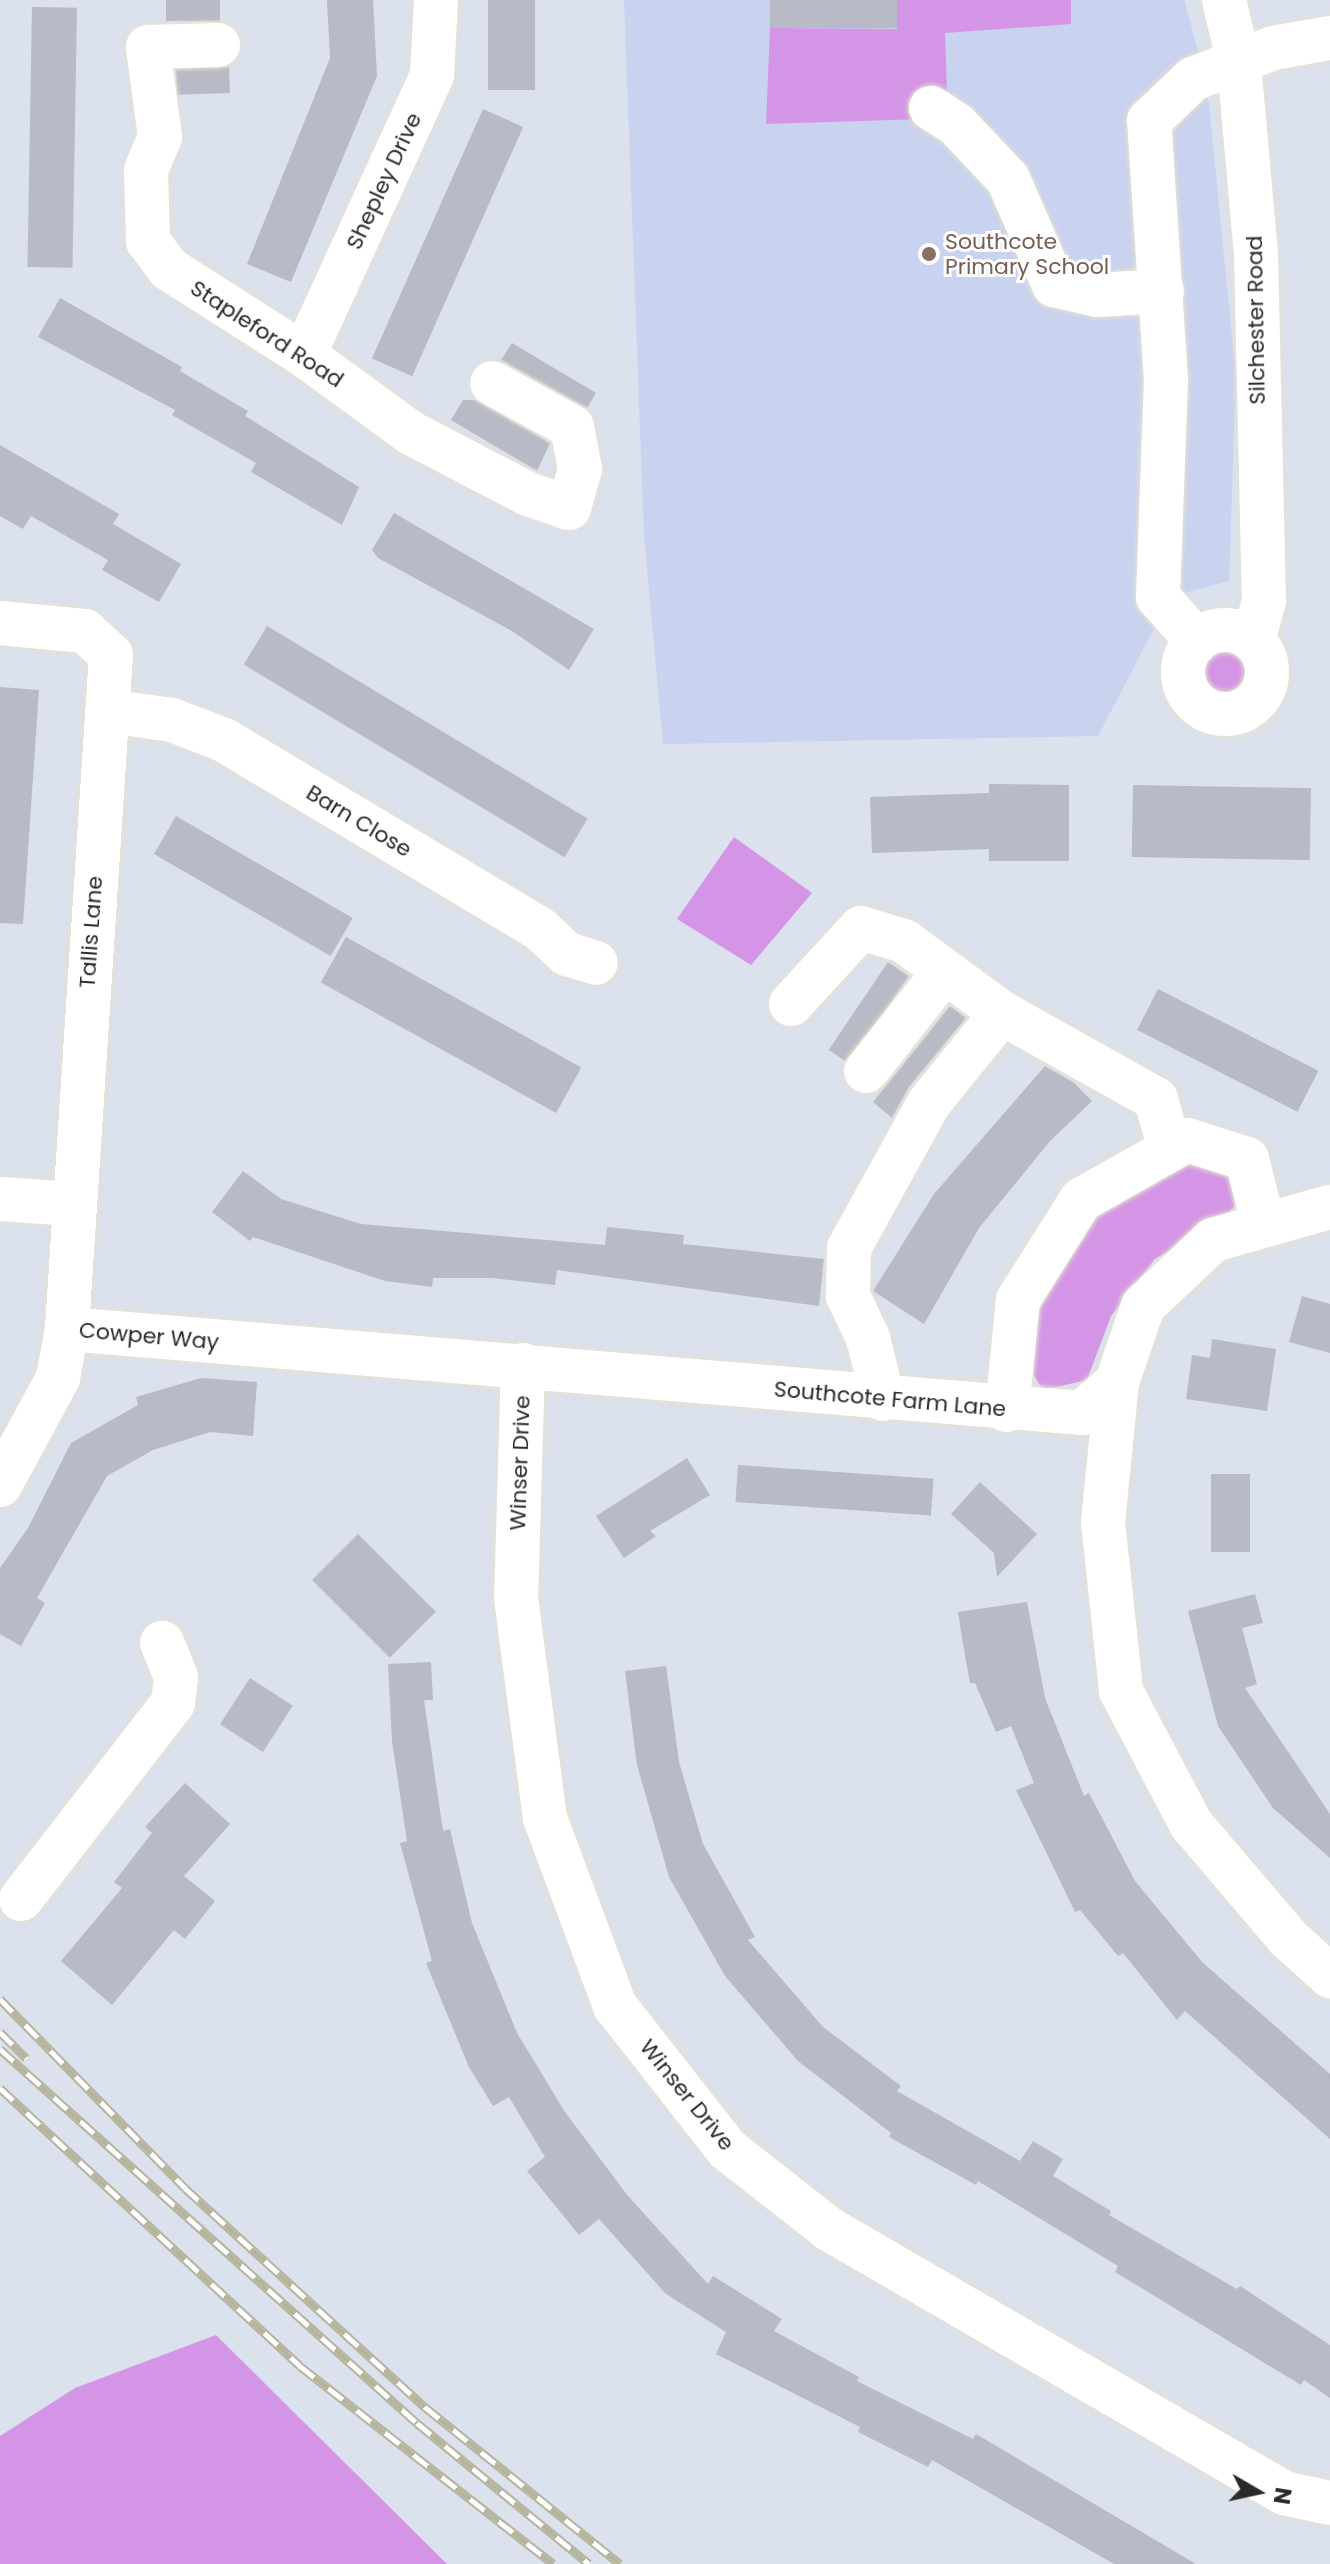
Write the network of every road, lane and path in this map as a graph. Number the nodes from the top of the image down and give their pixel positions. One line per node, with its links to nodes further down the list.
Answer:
1 (436, 0): 8 (street, Shepley Drive)
2 (1224, 0): 5 (street, Silchester Road)
3 (1330, 38): 5 (street)
4 (218, 45): 8 (street, Stapleford Road)
5 (1239, 64): 7 (street); 12 (street, Silchester Road)
6 (931, 108): 7 (street)
7 (1162, 291): 11 (street)
8 (304, 355): 9 (street, Stapleford Road)
9 (492, 383)
10 (0, 623): 13 (street, Tallis Lane)
11 (1197, 641): 12 (street); 12 (street)
12 (1253, 641)
13 (108, 711): 14 (street, Barn Close); 21 (street, Tallis Lane)
14 (596, 963)
15 (945, 971): 16 (street); 17 (street); 18 (street)
16 (791, 1004)
17 (1002, 1013): 19 (street); 28 (street)
18 (866, 1071)
19 (1170, 1149): 23 (street); 29 (street)
20 (0, 1199): 21 (street)
21 (72, 1204): 24 (street, Tallis Lane)
22 (1330, 1207): 23 (street, Southcote Farm Lane)
23 (1263, 1223): 27 (street, Southcote Farm Lane)
24 (67, 1329): 25 (street, Cowper Way); 30 (street, Cowper Way)
25 (353, 1352): 26 (street, Southcote Farm Lane)
26 (523, 1365): 28 (street, Southcote Farm Lane); 34 (street, Winser Drive)
27 (1117, 1382): 29 (street, Southcote Farm Lane); 33 (street)
28 (883, 1399): 29 (street, Southcote Farm Lane)
29 (1007, 1410)
30 (0, 1485)
31 (162, 1643): 32 (street)
32 (21, 1899)
33 (1330, 1976)
34 (1330, 2503)

